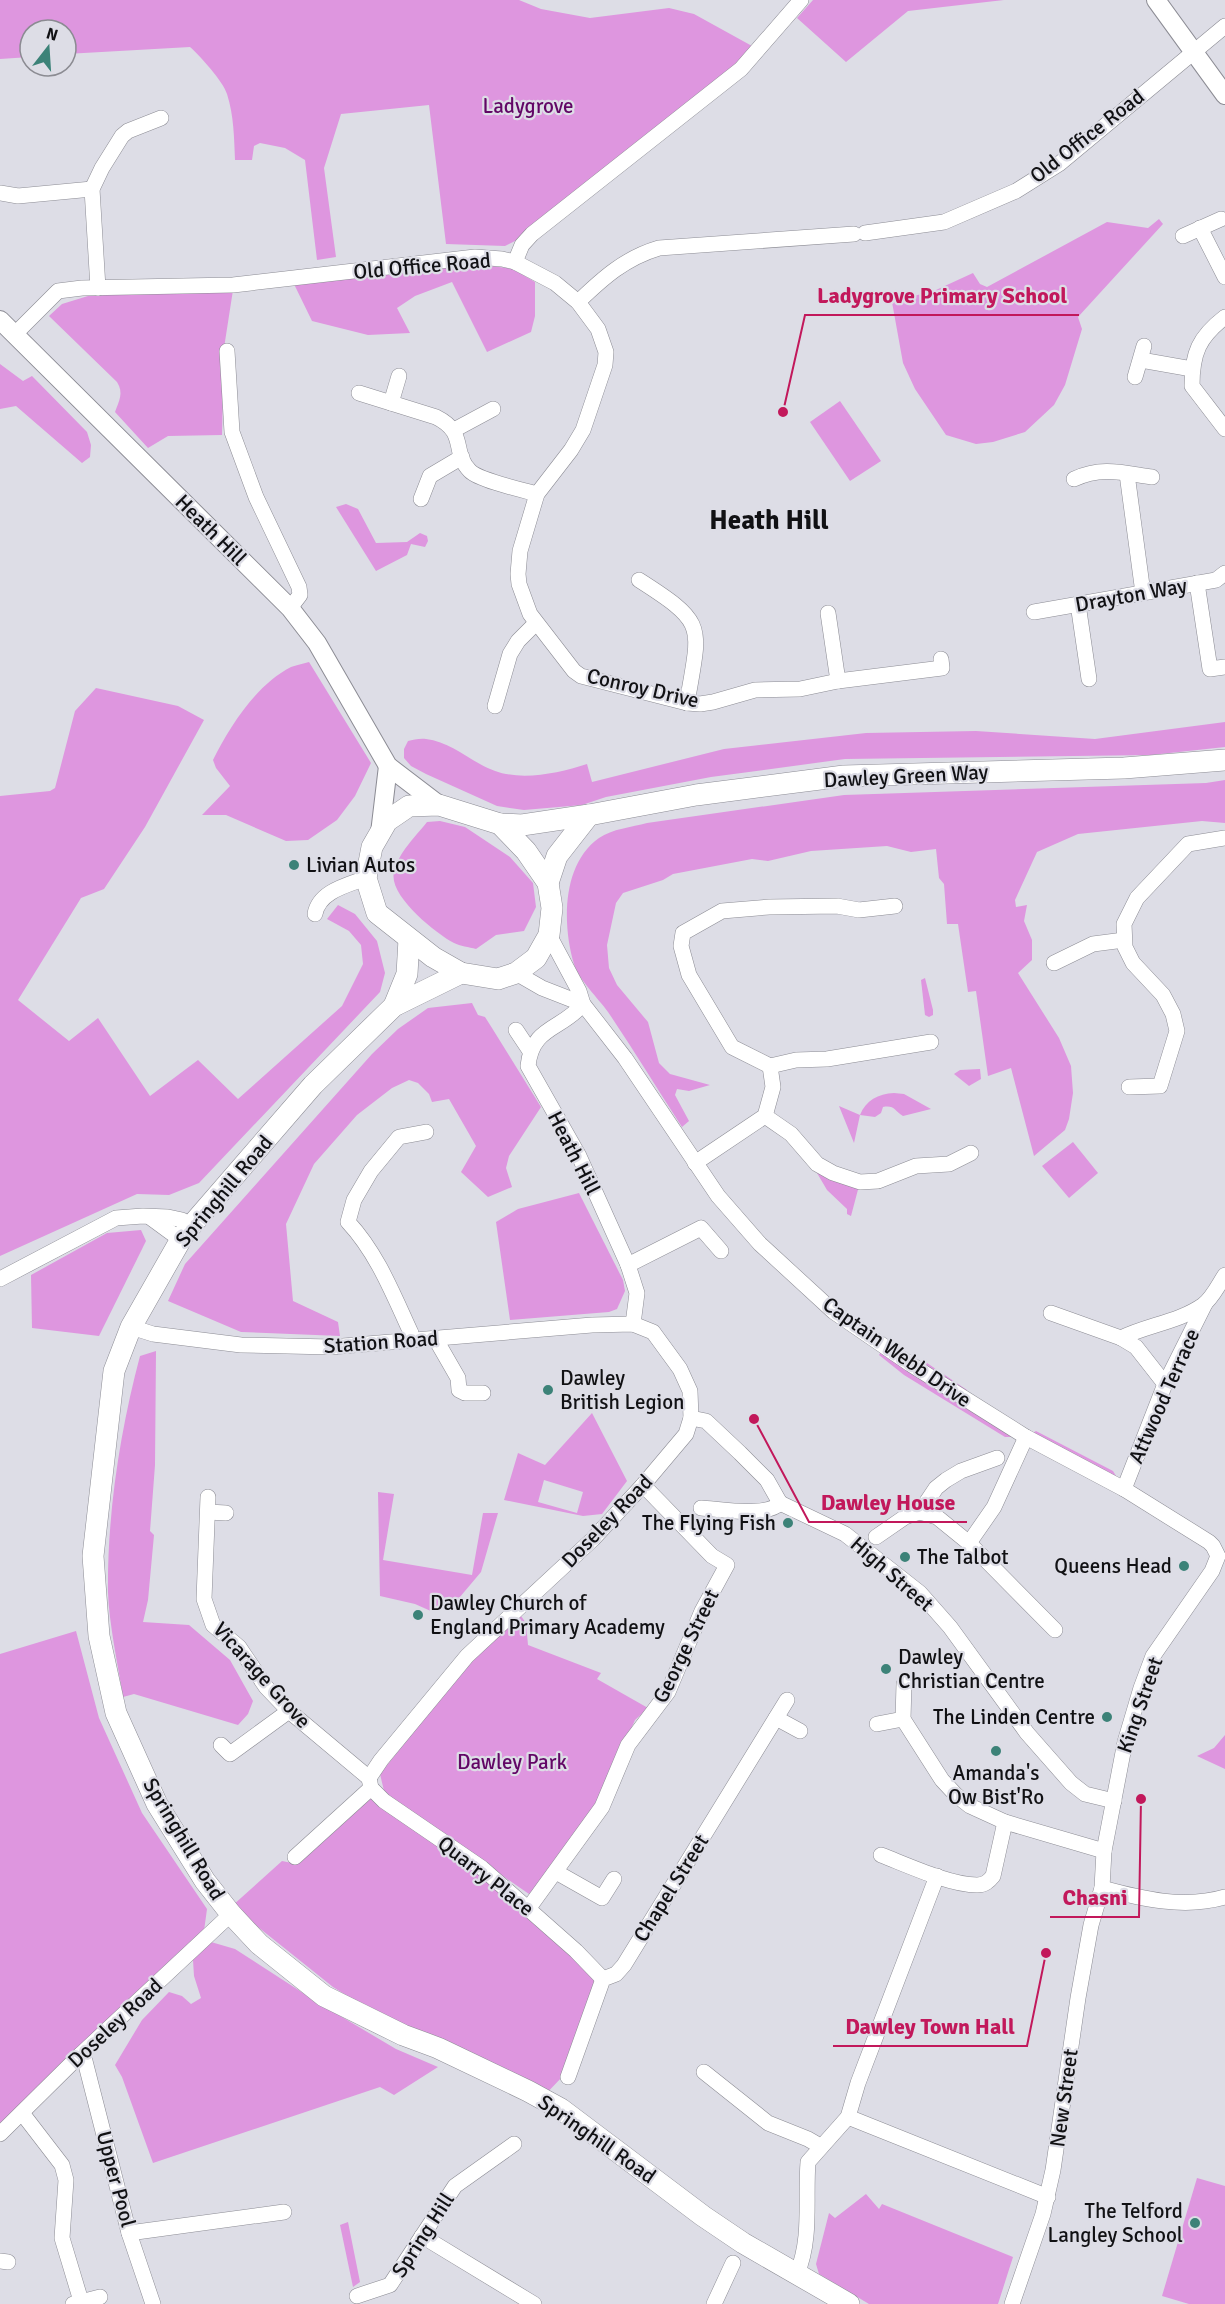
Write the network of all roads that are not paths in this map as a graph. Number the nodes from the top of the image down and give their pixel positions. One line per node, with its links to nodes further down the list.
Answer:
1 (801, 0): 12 (street)
2 (1156, 0): 4 (street)
3 (1225, 26): 4 (street, Old Office Road)
4 (1193, 53): 5 (street); 15 (street, Old Office Road)
5 (1225, 95)
6 (161, 117): 7 (street)
7 (92, 189): 8 (street); 14 (street)
8 (0, 193)
9 (1221, 219): 10 (street)
10 (1200, 228): 11 (street); 13 (street)
11 (1183, 236)
12 (515, 262): 14 (street, Old Office Road); 15 (street, Old Office Road)
13 (1225, 277)
14 (98, 288): 18 (street, Old Office Road)
15 (578, 302): 32 (street, Conroy Drive)
16 (1225, 317): 20 (street)
17 (0, 320): 18 (street, Heath Hill)
18 (15, 334): 39 (street, Heath Hill)
19 (227, 351): 39 (street)
20 (1192, 369): 22 (street); 26 (street)
21 (399, 376): 24 (street)
22 (1135, 377)
23 (359, 393): 24 (street)
24 (391, 403): 27 (street)
25 (493, 409): 27 (street)
26 (1225, 429)
27 (454, 430): 28 (street)
28 (462, 457): 32 (street); 33 (street)
29 (1127, 474): 30 (street); 31 (street); 37 (street)
30 (1152, 477)
31 (1074, 479)
32 (537, 494): 42 (street, Conroy Drive)
33 (420, 499)
34 (1225, 573): 36 (street, Drayton Way)
35 (639, 580): 47 (street)
36 (1197, 584): 37 (street, Drayton Way); 44 (street)
37 (1143, 593): 38 (street, Drayton Way)
38 (1078, 604): 40 (street, Drayton Way); 45 (street)
39 (290, 608): 50 (street, Heath Hill)
40 (1034, 612)
41 (828, 613): 46 (street)
42 (536, 623): 47 (street, Conroy Drive); 48 (street)
43 (941, 659): 46 (street, Conroy Drive)
44 (1225, 667)
45 (1089, 679)
46 (838, 681): 47 (street, Conroy Drive)
47 (687, 703)
48 (495, 706)
49 (1225, 760): 52 (main road, Dawley Green Way)
50 (388, 766): 51 (street, Heath Hill); 54 (street)
51 (439, 805): 53 (main road); 54 (main road)
52 (589, 815): 53 (main road, Dawley Green Way); 57 (main road)
53 (500, 824): 57 (main road)
54 (380, 833): 56 (main road)
55 (1225, 838): 62 (street)
56 (366, 878): 59 (street); 61 (main road)
57 (548, 883): 60 (main road)
58 (895, 906): 71 (street)
59 (315, 914)
60 (549, 935): 65 (main road); 66 (street, Captain Webb Drive)
61 (409, 939): 64 (main road); 67 (main road, Springhill Road)
62 (1124, 940): 63 (street); 72 (street)
63 (1054, 963)
64 (461, 973): 65 (main road); 67 (main road, Springhill Road)
65 (516, 973): 66 (street, Captain Webb Drive)
66 (583, 1004): 70 (street); 76 (street, Captain Webb Drive)
67 (394, 1006): 77 (main road, Springhill Road)
68 (516, 1030): 70 (street)
69 (931, 1042): 71 (street)
70 (534, 1044): 79 (street, Heath Hill)
71 (770, 1066): 73 (street)
72 (1129, 1087)
73 (765, 1116): 75 (street); 76 (street)
74 (426, 1132): 88 (street)
75 (971, 1154)
76 (694, 1163): 92 (street, Captain Webb Drive)
77 (186, 1233): 81 (street); 85 (main road, Springhill Road)
78 (721, 1251): 79 (street)
79 (628, 1265): 84 (street, Heath Hill)
80 (1225, 1275): 82 (street, Attwood Terrace)
81 (0, 1279)
82 (1205, 1304): 87 (street, Attwood Terrace); 89 (street, Attwood Terrace)
83 (1051, 1313): 87 (street)
84 (633, 1324): 86 (street, Station Road); 91 (street)
85 (131, 1327): 88 (street, Station Road); 124 (main road, Springhill Road)
86 (435, 1338): 88 (street, Station Road); 90 (street)
87 (1121, 1338): 89 (street)
88 (412, 1340)
89 (1165, 1384): 95 (street, Attwood Terrace)
90 (483, 1393)
91 (699, 1419): 94 (street, Doseley Road); 96 (street)
92 (1026, 1437): 95 (street, Captain Webb Drive); 101 (street)
93 (997, 1458): 98 (street)
94 (644, 1485): 112 (street, Doseley Road); 118 (street, George Street)
95 (1124, 1489): 102 (street, Captain Webb Drive)
96 (780, 1503): 97 (street); 113 (street, High Street)
97 (700, 1508)
98 (920, 1512): 100 (street); 101 (street)
99 (226, 1513): 106 (street, Vicarage Grove)
100 (876, 1537)
101 (969, 1543): 103 (street)
102 (1216, 1547): 113 (street, King Street)
103 (1054, 1630)
104 (904, 1683): 108 (street)
105 (787, 1700): 107 (street, Chapel Street)
106 (289, 1711): 111 (street); 112 (street, Vicarage Grove)
107 (776, 1718): 110 (street); 125 (street, Chapel Street)
108 (903, 1719): 109 (street); 114 (street)
109 (878, 1725)
110 (800, 1731)
111 (221, 1745)
112 (370, 1783): 117 (street, Doseley Road); 123 (street, Quarry Place)
113 (1114, 1801): 115 (street, King Street)
114 (1005, 1822): 115 (street); 119 (street)
115 (1104, 1851): 121 (street, New Street)
116 (881, 1855): 119 (street)
117 (296, 1857)
118 (556, 1872): 120 (street); 123 (street, George Street)
119 (937, 1876): 130 (street)
120 (614, 1879)
121 (1102, 1888): 122 (street); 134 (street, New Street)
122 (1225, 1897)
123 (528, 1909): 125 (street, Quarry Place)
124 (231, 1914): 126 (street, Doseley Road); 139 (main road, Springhill Road)
125 (603, 1979): 128 (street)
126 (80, 2055): 129 (street, Doseley Road); 136 (street, Upper Pool)
127 (704, 2072): 133 (street)
128 (568, 2077)
129 (22, 2113): 131 (street, Doseley Road); 142 (street)
130 (848, 2117): 133 (street); 134 (street)
131 (0, 2134)
132 (514, 2144): 137 (street, Spring Hill)
133 (820, 2146): 139 (street)
134 (1048, 2197): 147 (street, New Street)
135 (284, 2212): 136 (street)
136 (129, 2233): 143 (street, Upper Pool)
137 (422, 2236): 141 (street, Spring Hill); 144 (street)
138 (733, 2263): 145 (street)
139 (796, 2274): 146 (main road, Springhill Road)
140 (100, 2296): 142 (street)
141 (357, 2296)
142 (77, 2302)
143 (153, 2304)
144 (534, 2304)
145 (714, 2304)
146 (849, 2304)
147 (1012, 2304)

